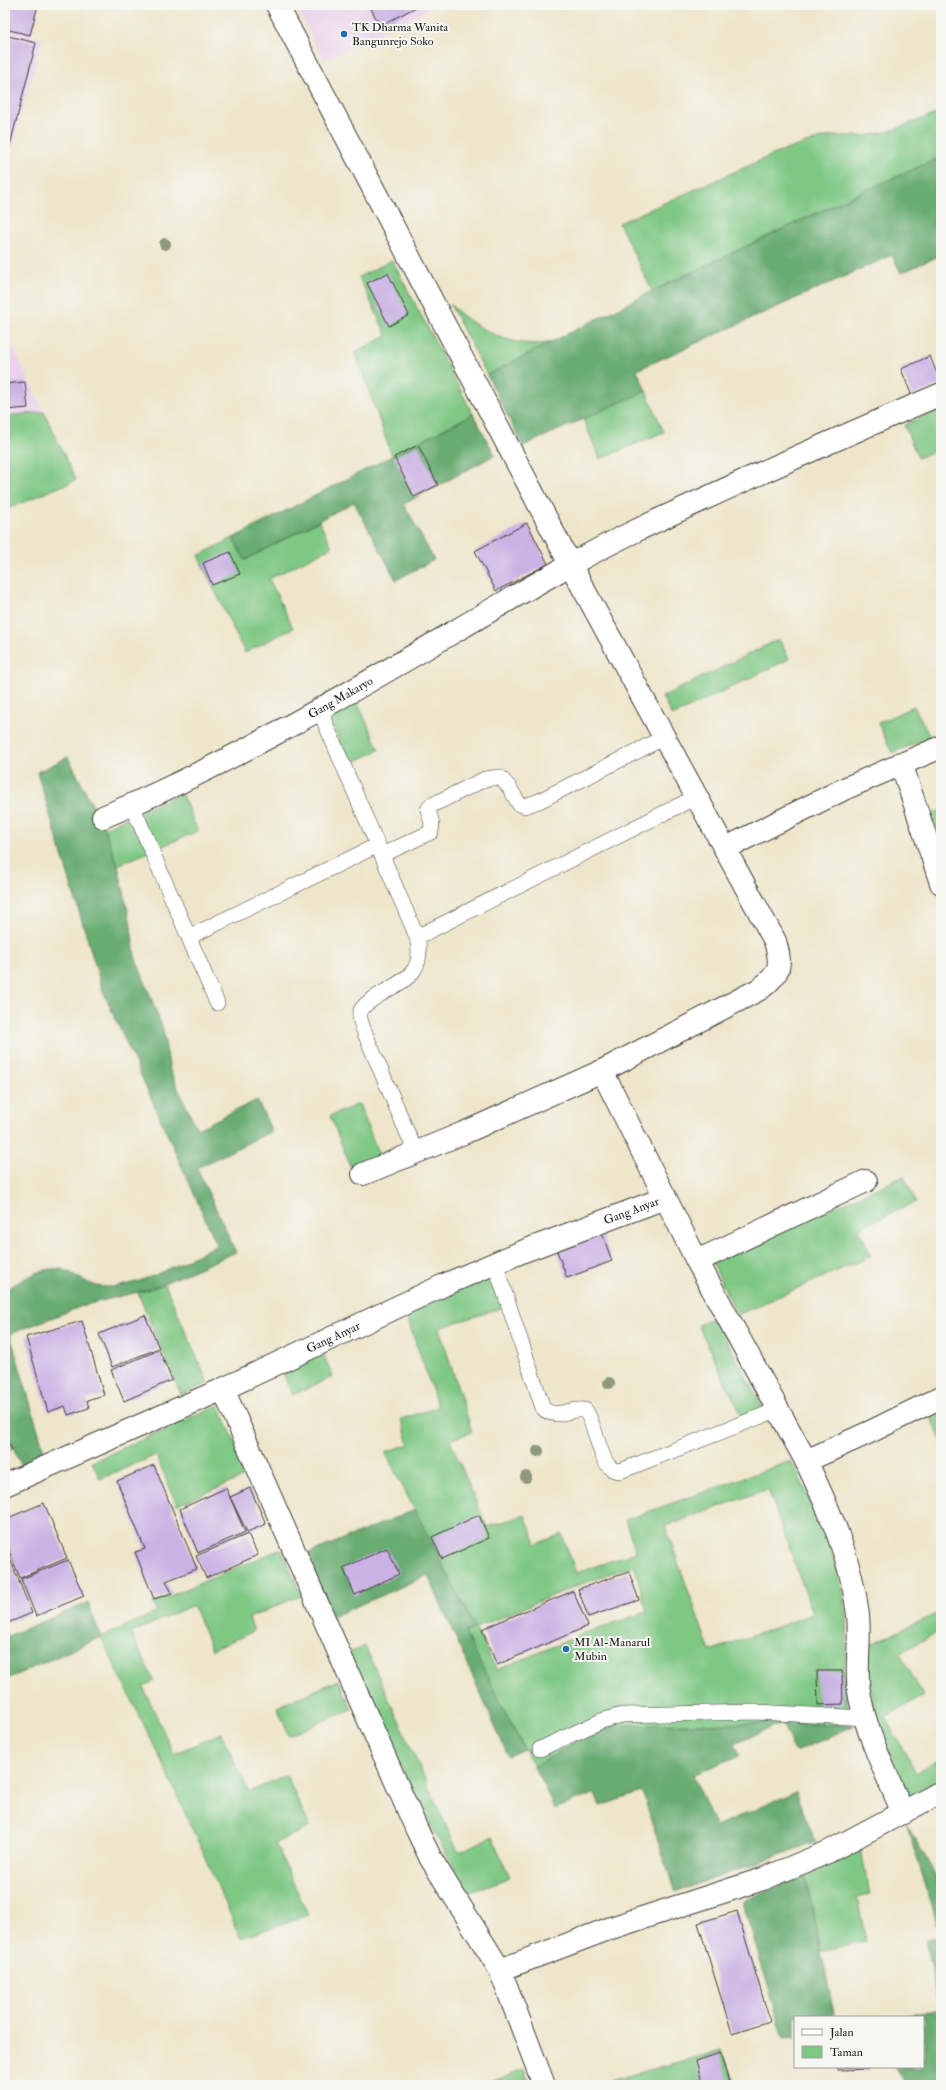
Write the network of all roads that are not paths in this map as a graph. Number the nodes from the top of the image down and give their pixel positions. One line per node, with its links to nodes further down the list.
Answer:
1 (277, 5): 3 (street)
2 (941, 394): 3 (street, Gang Makaryo)
3 (570, 564): 4 (street, Gang Makaryo); 5 (street)
4 (319, 709): 9 (street, Gang Makaryo); 12 (lane)
5 (665, 737): 8 (street); 12 (lane)
6 (941, 746): 7 (street)
7 (901, 763): 11 (street); 13 (street)
8 (698, 796): 11 (street); 15 (lane)
9 (132, 805): 10 (street, Gang Makaryo); 14 (lane)
10 (103, 817)
11 (726, 848): 17 (street)
12 (380, 850): 14 (lane); 15 (lane)
13 (941, 883)
14 (189, 937): 16 (lane)
15 (417, 937): 18 (lane)
16 (217, 1003)
17 (602, 1071): 18 (street); 21 (street)
18 (416, 1153): 19 (street)
19 (363, 1174)
20 (866, 1181): 22 (street)
21 (665, 1198): 22 (street); 23 (street, Gang Anyar)
22 (697, 1261): 26 (street)
23 (495, 1264): 24 (street, Gang Anyar); 26 (lane)
24 (223, 1389): 28 (street, Gang Anyar); 33 (street)
25 (941, 1397): 27 (street)
26 (777, 1410): 27 (street)
27 (806, 1460): 29 (street)
28 (5, 1485)
29 (865, 1718): 30 (lane); 32 (street)
30 (540, 1749)
31 (941, 1792): 32 (street)
32 (903, 1813): 33 (street)
33 (500, 1970): 34 (street)
34 (544, 2085)

